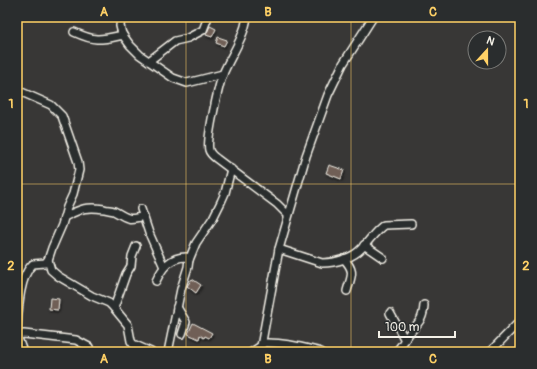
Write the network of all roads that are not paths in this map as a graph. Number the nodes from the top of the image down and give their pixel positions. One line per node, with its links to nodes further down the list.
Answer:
1 (121, 17): 6 (street)
2 (208, 17): 7 (street)
3 (246, 17): 8 (street)
4 (374, 17): 11 (street)
5 (74, 32): 6 (street)
6 (123, 35): 7 (street)
7 (149, 61): 8 (street)
8 (223, 74): 10 (street)
9 (17, 90): 12 (street)
10 (231, 169): 11 (street); 20 (street)
11 (288, 215): 16 (street)
12 (64, 217): 19 (street); 21 (street)
13 (412, 224): 14 (street)
14 (364, 245): 17 (street); 18 (street)
15 (136, 246): 26 (street)
16 (279, 249): 17 (street); 33 (street)
17 (344, 258): 23 (street)
18 (383, 258)
19 (48, 260): 26 (street); 29 (street)
20 (189, 260): 21 (street); 25 (street)
21 (164, 266): 22 (street)
22 (156, 281)
23 (347, 291)
24 (424, 305): 32 (street)
25 (177, 307): 30 (street); 37 (street)
26 (114, 308): 36 (street)
27 (390, 313): 32 (street)
28 (520, 321): 41 (street)
29 (17, 329)
30 (182, 334)
31 (17, 336): 34 (street); 35 (street)
32 (405, 340): 40 (street)
33 (261, 347): 38 (street); 39 (street)
34 (23, 352)
35 (91, 352)
36 (151, 352)
37 (168, 352)
38 (252, 352)
39 (321, 352)
40 (395, 352)
41 (490, 352)

